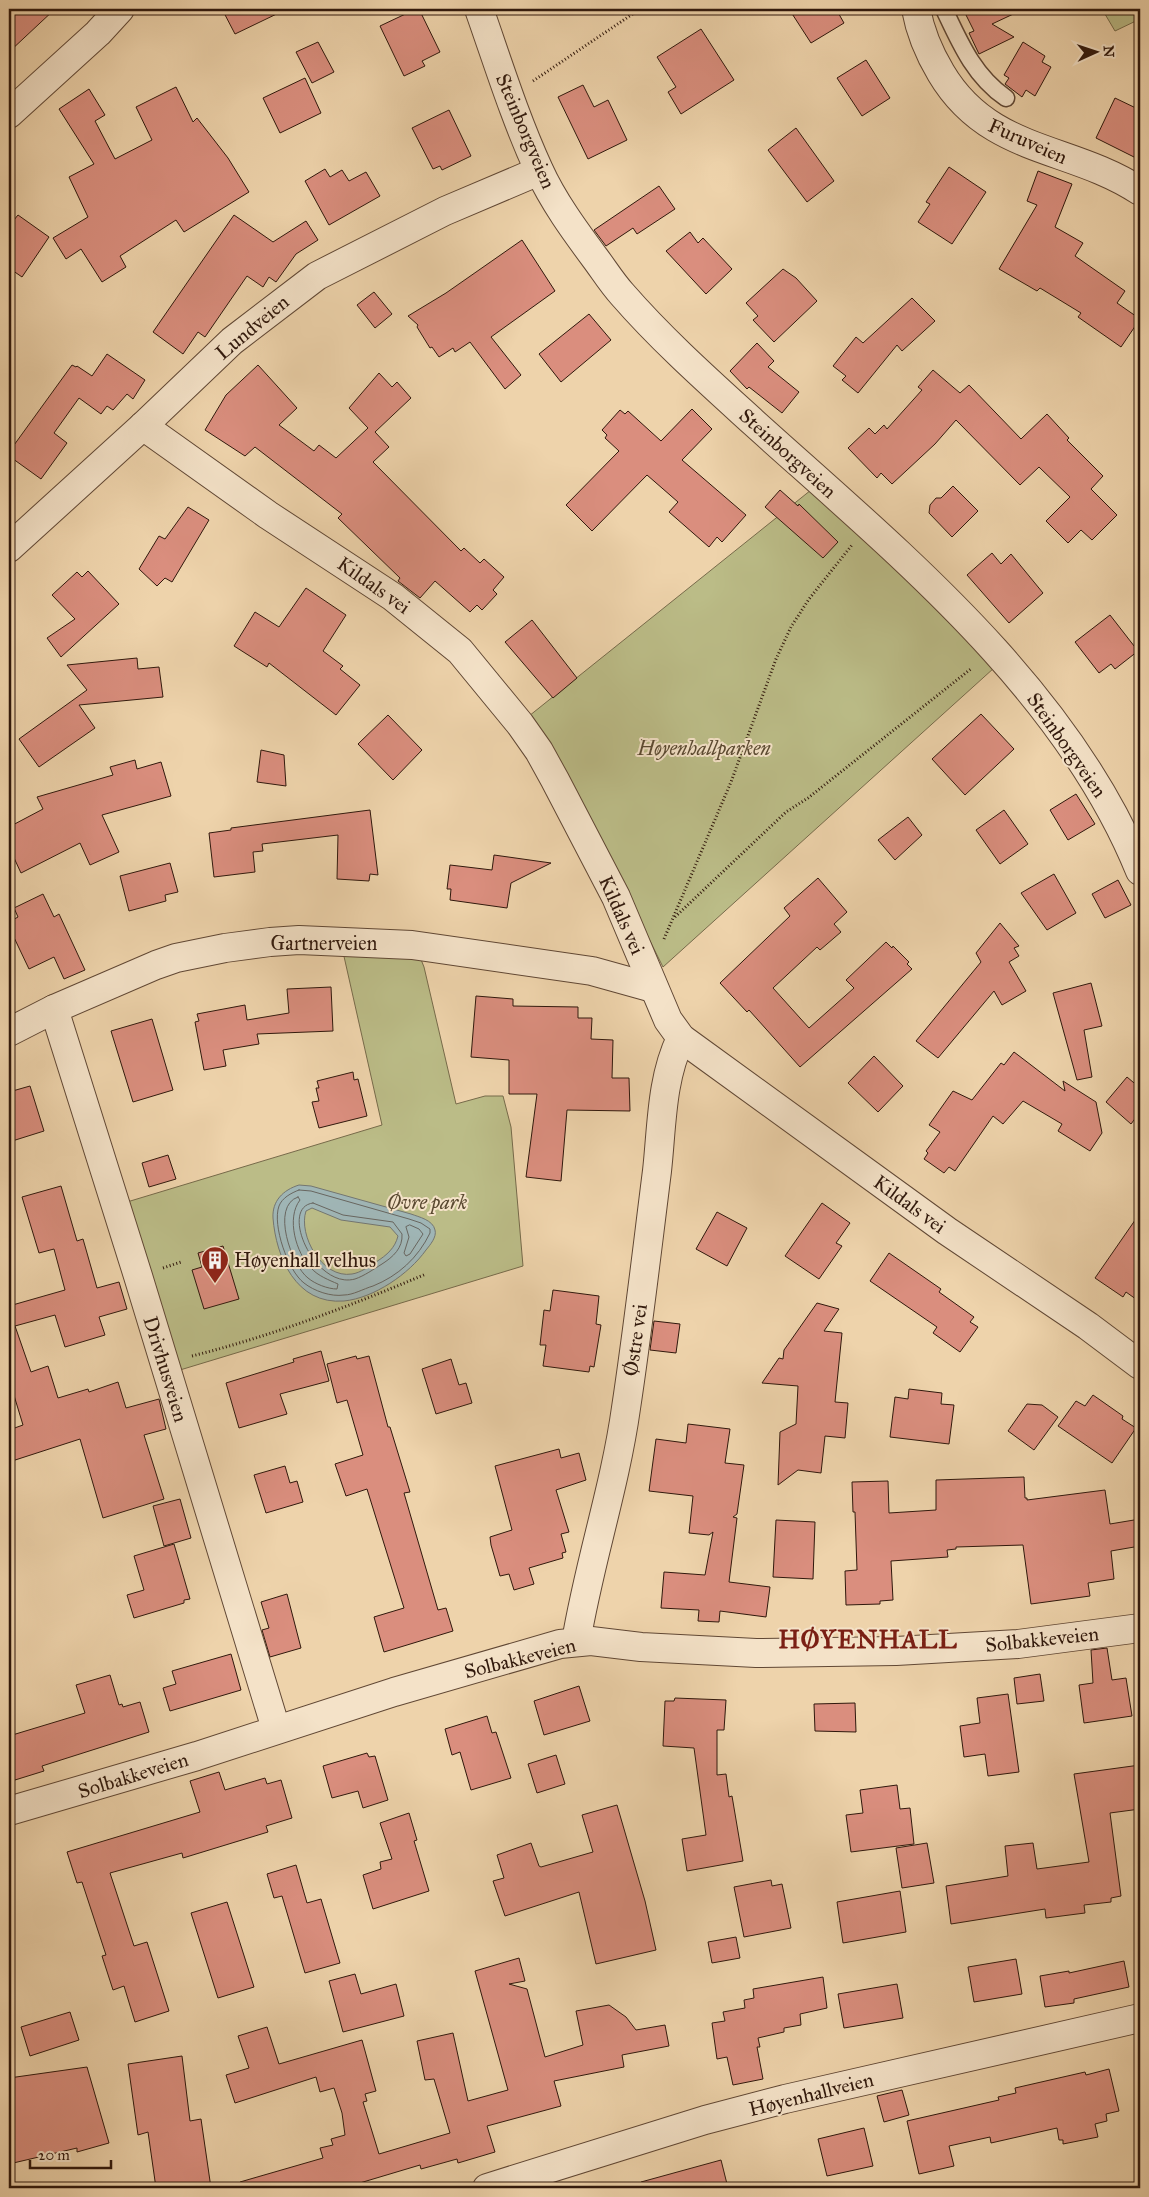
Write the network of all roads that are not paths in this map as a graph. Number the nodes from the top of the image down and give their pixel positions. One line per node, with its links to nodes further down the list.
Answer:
1 (120, 9): 6 (street)
2 (479, 9): 7 (street, Steinborgveien)
3 (916, 9): 8 (street, Furuveien)
4 (944, 9): 5 (lane)
5 (1006, 98)
6 (9, 114)
7 (539, 171): 9 (street, Lundveien); 11 (street, Steinborgveien)
8 (1140, 191)
9 (143, 426): 10 (street, Lundveien); 12 (street, Kildals vei)
10 (9, 548)
11 (1140, 871)
12 (653, 988): 13 (street, Gartnerveien); 15 (street, Kildals vei)
13 (54, 1009): 14 (street, Gartnerveien); 19 (street, Drivhusveien)
14 (9, 1032)
15 (681, 1038): 16 (street, Kildals vei); 18 (street, Østre vei)
16 (1140, 1365)
17 (1140, 1628): 18 (street, Solbakkeveien)
18 (576, 1642): 19 (street, Solbakkeveien)
19 (276, 1729): 20 (street, Solbakkeveien)
20 (9, 1811)
21 (1140, 2018): 22 (street, Høyenhallveien)
22 (487, 2188)

